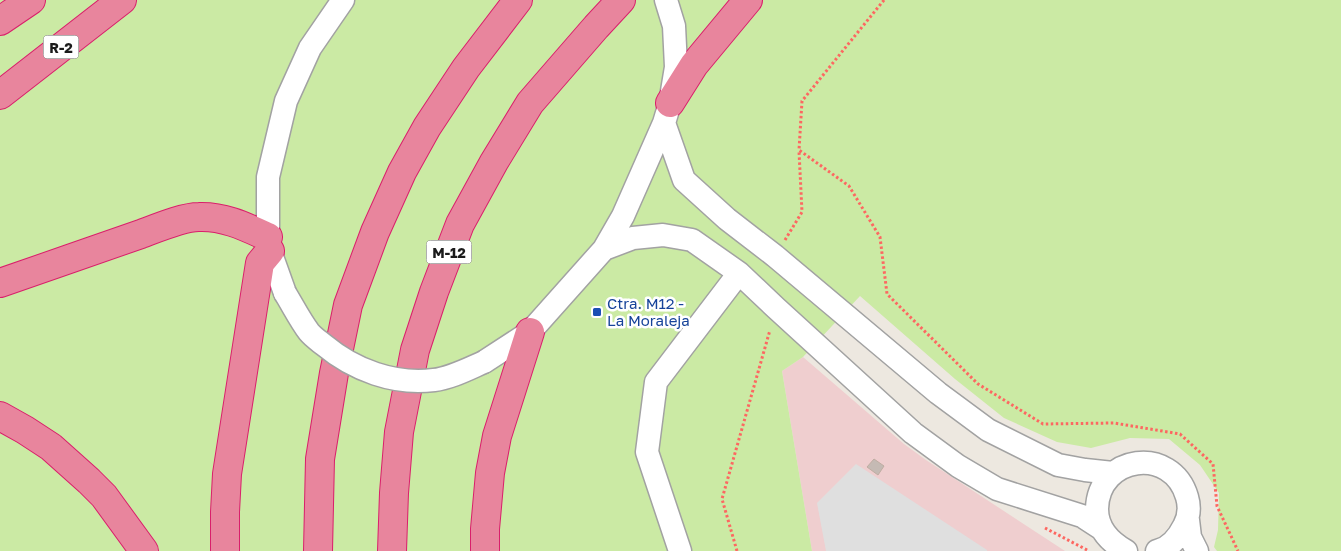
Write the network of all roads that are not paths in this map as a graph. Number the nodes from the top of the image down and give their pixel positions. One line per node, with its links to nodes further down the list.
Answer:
1 (30, 0): 8 (highway)
2 (122, 0): 9 (highway, R-2)
3 (343, 0): 11 (street)
4 (518, 0): 22 (highway)
5 (621, 0): 23 (highway, M-12)
6 (666, 0): 10 (street)
7 (748, 0): 10 (highway)
8 (0, 21)
9 (0, 95)
10 (667, 113): 12 (street); 17 (street)
11 (269, 244): 14 (highway); 15 (street, bridge); 21 (highway)
12 (604, 248): 13 (street); 15 (street)
13 (740, 273): 19 (street); 25 (street)
14 (0, 283)
15 (530, 332): 24 (highway)
16 (0, 416): 20 (highway)
17 (1113, 473): 18 (street); 19 (street)
18 (1188, 520): 27 (street); 28 (street)
19 (1102, 530): 26 (street)
20 (144, 551)
21 (226, 551)
22 (318, 551)
23 (392, 551)
24 (485, 551)
25 (680, 551)
26 (1126, 551)
27 (1157, 551)
28 (1197, 551)

